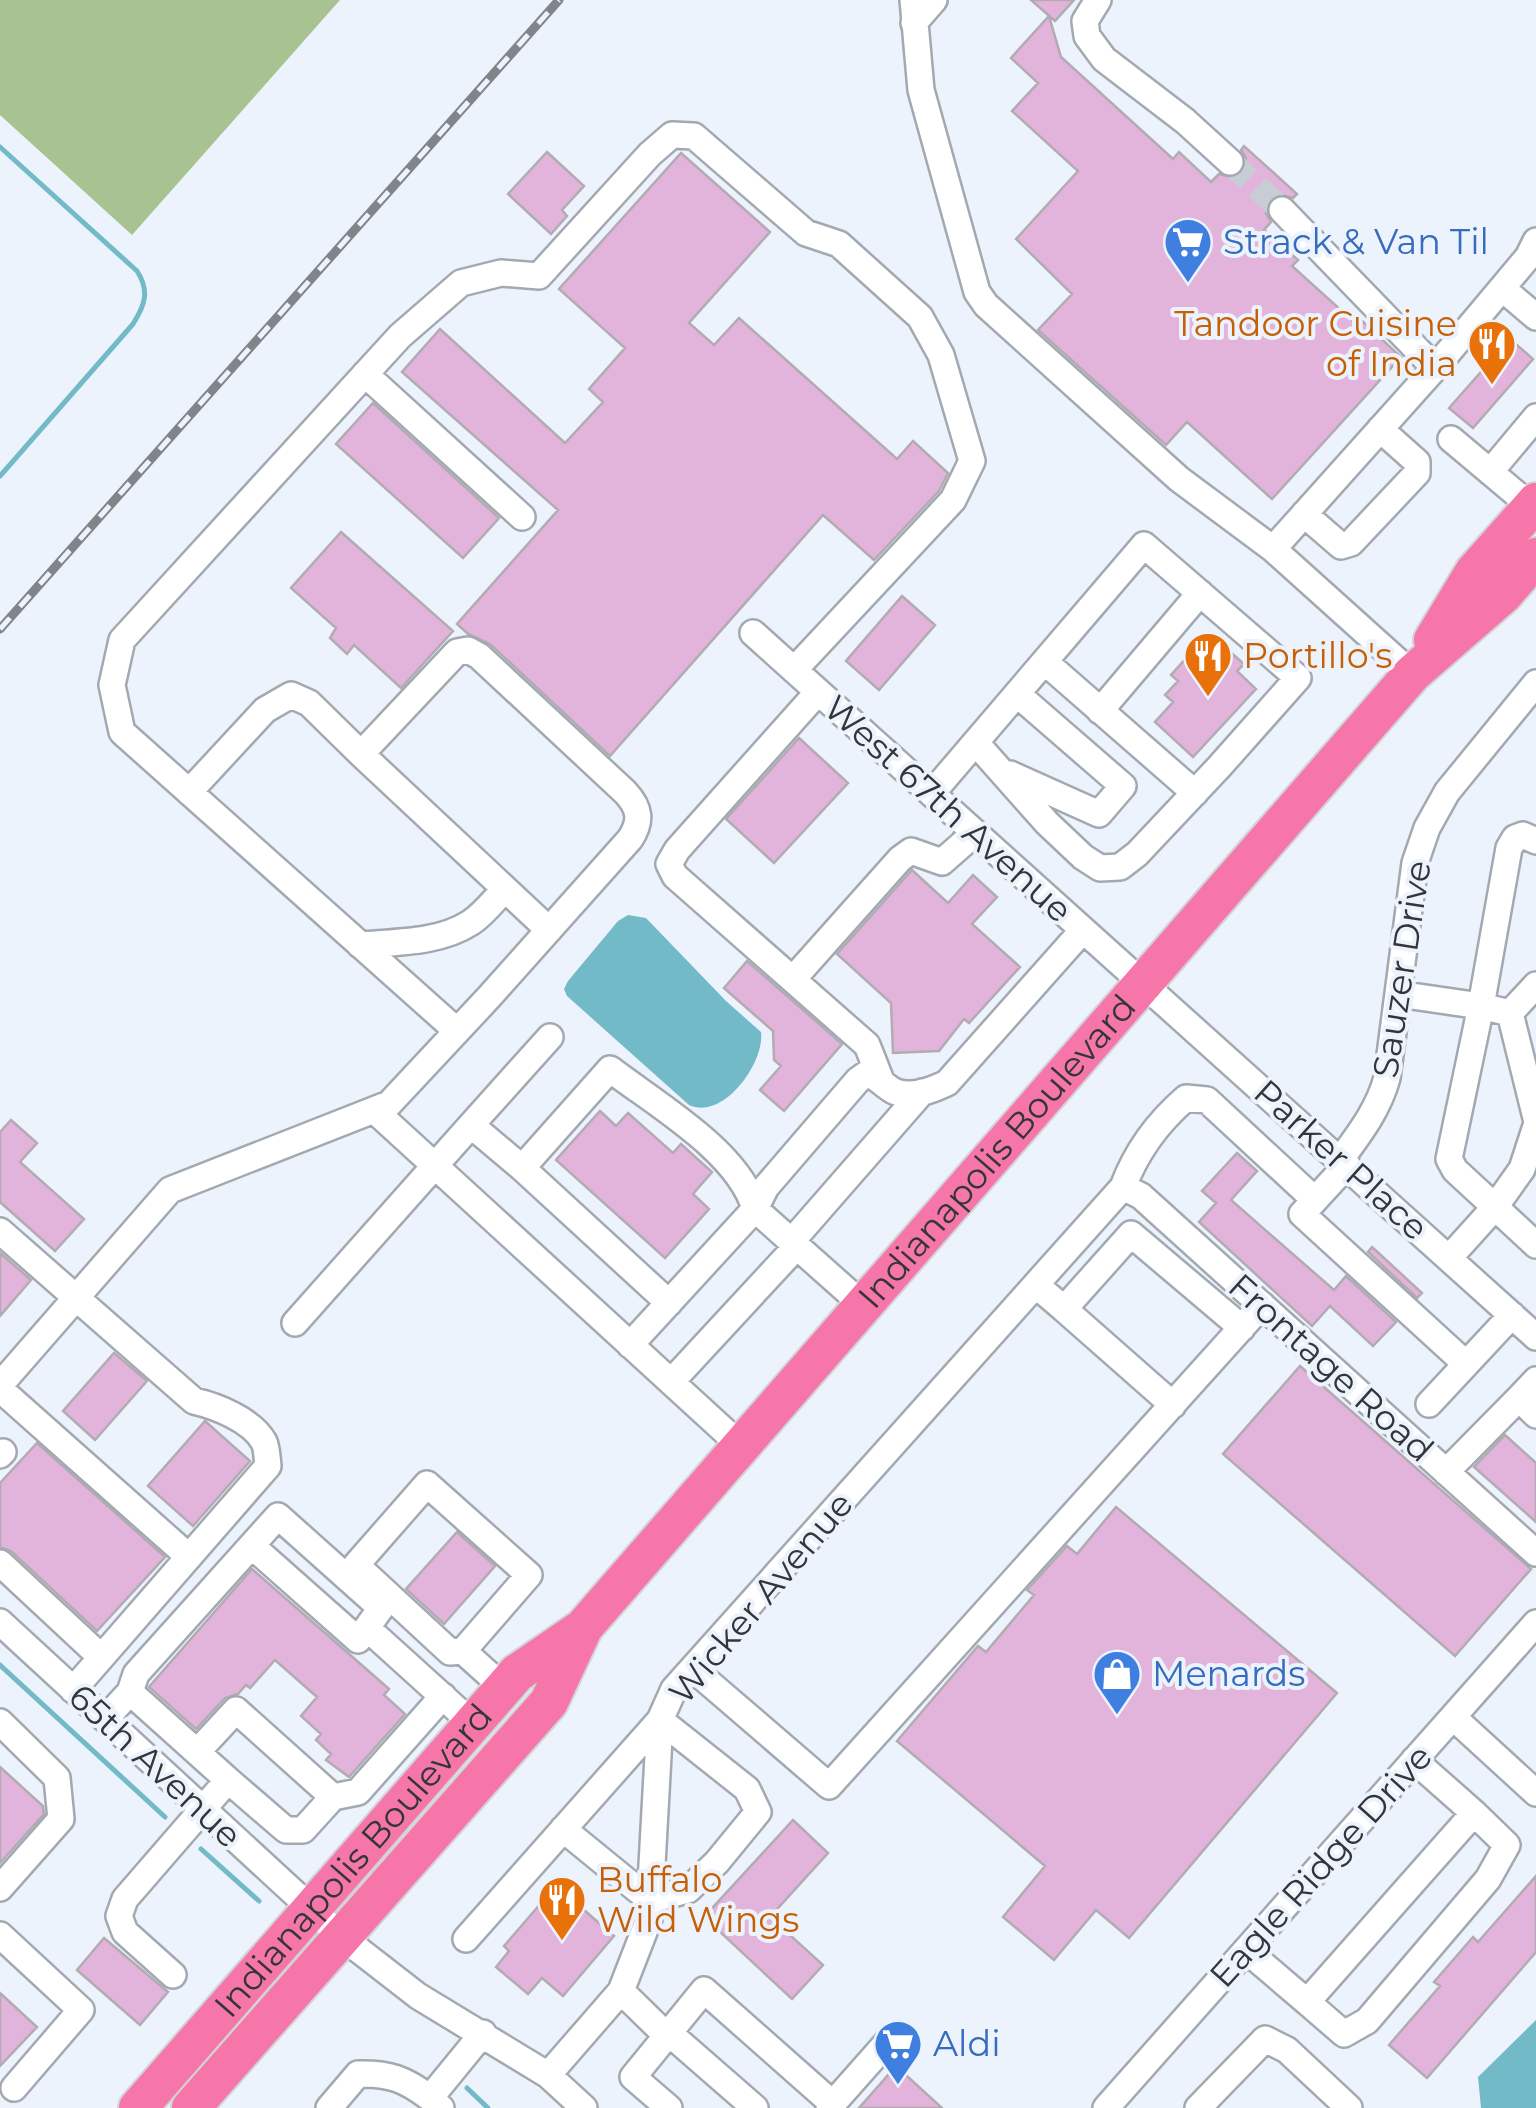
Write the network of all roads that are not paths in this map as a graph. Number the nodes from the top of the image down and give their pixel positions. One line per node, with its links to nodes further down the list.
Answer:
1 (934, 0): 3 (street)
2 (1098, 0): 4 (street)
3 (914, 11): 18 (street)
4 (1230, 162)
5 (1282, 210): 9 (street)
6 (1536, 240): 7 (street)
7 (1504, 288): 8 (street); 9 (street)
8 (1533, 309)
9 (1435, 368): 12 (street)
10 (365, 374): 17 (street); 24 (street); 33 (street)
11 (1536, 417): 14 (street)
12 (1380, 430): 16 (street); 16 (street)
13 (1451, 439): 14 (street)
14 (1490, 472): 15 (street)
15 (1534, 504): 25 (highway, Indianapolis Boulevard)
16 (1304, 514): 18 (street)
17 (522, 517)
18 (1272, 549): 25 (street)
19 (1536, 557): 21 (highway, Indianapolis Boulevard)
20 (1200, 593): 23 (street); 29 (street); 35 (street)
21 (1519, 594): 25 (highway, Indianapolis Boulevard)
22 (753, 633): 24 (street, West 67th Avenue)
23 (1044, 662): 28 (street); 29 (street)
24 (794, 670): 27 (street, West 67th Avenue)
25 (1412, 674): 43 (highway, Indianapolis Boulevard)
26 (1536, 683): 45 (street, Sauzer Drive)
27 (818, 692): 34 (street, West 67th Avenue); 42 (street)
28 (1017, 694): 30 (street); 32 (street)
29 (1100, 710): 35 (street)
30 (976, 743): 32 (street); 34 (street)
31 (361, 754): 33 (street); 38 (street); 39 (street)
32 (1005, 772): 35 (street)
33 (189, 792): 41 (street)
34 (933, 792): 36 (street, West 67th Avenue)
35 (1195, 793)
36 (975, 833): 40 (street, West 67th Avenue); 42 (street)
37 (1536, 841): 46 (street)
38 (505, 889): 39 (street); 41 (street)
39 (549, 930): 48 (street)
40 (1083, 930): 43 (street, West 67th Avenue); 51 (street)
41 (360, 944): 48 (street)
42 (793, 979): 50 (street)
43 (1144, 984): 57 (street, Parker Place); 71 (highway, Indianapolis Boulevard)
44 (1536, 985): 47 (street)
45 (1398, 994): 46 (street); 57 (street, Sauzer Drive)
46 (1480, 1006): 47 (street); 62 (street)
47 (1510, 1013): 53 (street)
48 (457, 1031): 52 (street)
49 (550, 1037): 54 (street)
50 (880, 1078): 51 (street); 63 (street)
51 (922, 1092): 65 (street)
52 (374, 1110): 58 (street); 69 (street)
53 (1536, 1118)
54 (471, 1126): 58 (street); 59 (street)
55 (1536, 1126): 56 (street)
56 (1532, 1159): 62 (street)
57 (1344, 1162): 61 (street, Sauzer Drive); 67 (street, Parker Place)
58 (435, 1165): 75 (street); 78 (street)
59 (522, 1168): 63 (street); 70 (street)
60 (1123, 1187): 61 (street, Wicker Avenue); 68 (street, Wicker Avenue); 72 (street, Frontage Road)
61 (1308, 1207): 79 (street)
62 (1494, 1207): 66 (street); 67 (street)
63 (755, 1209): 65 (street); 70 (street)
64 (0, 1231): 69 (street)
65 (794, 1244): 71 (street); 80 (street)
66 (1536, 1245)
67 (1449, 1258): 74 (street, Parker Place)
68 (1036, 1285): 73 (street); 98 (street, Wicker Avenue)
69 (76, 1297): 81 (street); 89 (street)
70 (669, 1302): 78 (street)
71 (864, 1306): 85 (highway, Indianapolis Boulevard)
72 (1262, 1306): 76 (street); 86 (street, Frontage Road)
73 (1064, 1310): 76 (street); 83 (street)
74 (1512, 1315): 77 (street, Parker Place); 79 (street)
75 (296, 1323)
76 (1242, 1328): 83 (street)
77 (1536, 1337)
78 (630, 1345): 80 (street)
79 (1466, 1364): 84 (street)
80 (671, 1382): 85 (street)
81 (0, 1387): 89 (street)
82 (1530, 1398): 86 (street)
83 (1173, 1404): 98 (street)
84 (1429, 1404)
85 (742, 1446): 94 (highway, Indianapolis Boulevard)
86 (1446, 1472): 88 (street, Frontage Road)
87 (252, 1546): 93 (street); 93 (street); 101 (street)
88 (1536, 1553)
89 (188, 1557): 97 (street)
90 (3, 1572): 91 (street)
91 (37, 1598): 95 (street); 97 (street)
92 (1536, 1623): 103 (street, Eagle Ridge Drive)
93 (367, 1628): 102 (street)
94 (583, 1628): 99 (highway, Indianapolis Boulevard); 120 (highway, Indianapolis Boulevard)
95 (3, 1630): 100 (street, 65th Avenue)
96 (464, 1651): 96 (street); 99 (street)
97 (101, 1657): 100 (street)
98 (693, 1668): 105 (street, Wicker Avenue)
99 (504, 1688): 107 (highway, Indianapolis Boulevard)
100 (73, 1690): 104 (street, 65th Avenue)
101 (130, 1692): 104 (street); 108 (street)
102 (444, 1696): 107 (street); 112 (street)
103 (1453, 1717): 109 (street, Eagle Ridge Drive); 111 (street)
104 (105, 1719): 113 (street, 65th Avenue)
105 (660, 1720): 115 (street); 117 (street, Wicker Avenue); 117 (street)
106 (0, 1722): 116 (street)
107 (473, 1724): 118 (highway, Indianapolis Boulevard)
108 (197, 1752): 110 (street); 112 (street)
109 (1414, 1760): 114 (street); 122 (street, Eagle Ridge Drive)
110 (228, 1780): 112 (street); 113 (street)
111 (1536, 1793)
112 (345, 1794)
113 (204, 1811): 118 (street, 65th Avenue); 123 (street)
114 (1474, 1813): 125 (street); 125 (street)
115 (563, 1830): 117 (street); 121 (street)
116 (0, 1888)
117 (650, 1900): 124 (street, Wicker Avenue)
118 (311, 1910): 120 (street, 65th Avenue); 133 (highway, Indianapolis Boulevard)
119 (0, 1935): 130 (street)
120 (342, 1937): 126 (street, 65th Avenue); 134 (highway, Indianapolis Boulevard)
121 (466, 1939)
122 (1246, 1950): 125 (street); 139 (street, Eagle Ridge Drive)
123 (173, 1974)
124 (622, 1991): 127 (street); 129 (street, Wicker Avenue)
125 (1307, 2002)
126 (483, 2033): 129 (street, 65th Avenue); 131 (street)
127 (668, 2034): 132 (street); 137 (street); 138 (street)
128 (891, 2038): 132 (street)
129 (548, 2076): 136 (street, 65th Avenue)
130 (14, 2088)
131 (424, 2101): 135 (street)
132 (831, 2106)
133 (138, 2108)
134 (191, 2108)
135 (329, 2108)
136 (584, 2108)
137 (669, 2108)
138 (755, 2108)
139 (1106, 2108)
140 (1198, 2108): 141 (street)
141 (1349, 2108)

